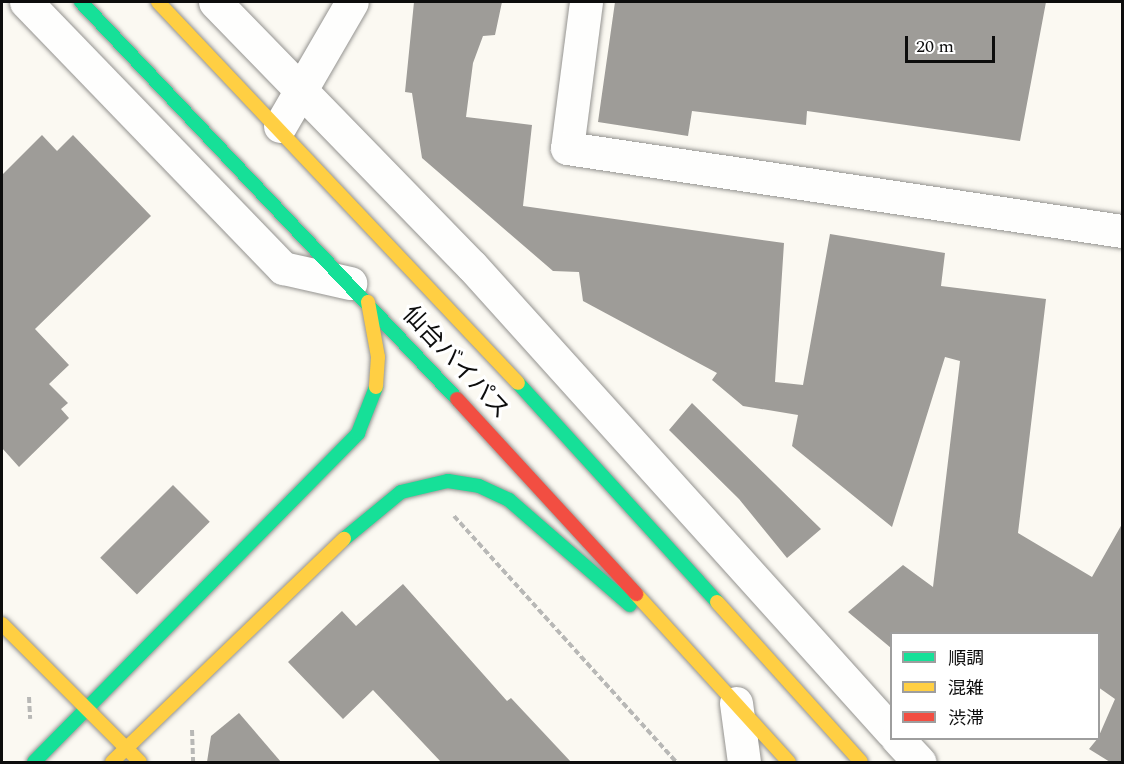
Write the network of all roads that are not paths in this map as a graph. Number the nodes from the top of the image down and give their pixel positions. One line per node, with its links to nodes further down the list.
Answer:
1 (26, 2): 10 (street)
2 (81, 2): 10 (main road, 仙台バイパス)
3 (158, 2): 8 (main road, 仙台バイパス)
4 (215, 2): 7 (street)
5 (352, 2): 7 (street)
6 (586, 2): 9 (street)
7 (301, 89): 8 (street); 14 (street)
8 (280, 126): 22 (main road, 仙台バイパス)
9 (1122, 231)
10 (359, 292): 12 (main road, 仙台バイパス); 13 (main road)
11 (2, 624): 13 (main road)
12 (725, 691): 16 (main road); 20 (street); 21 (main road, 仙台バイパス)
13 (85, 709): 16 (main road); 17 (main road)
14 (890, 731)
15 (899, 740): 23 (street)
16 (126, 748): 18 (main road); 19 (main road)
17 (34, 762)
18 (112, 762)
19 (140, 762)
20 (744, 762)
21 (789, 762)
22 (861, 762)
23 (919, 762)

